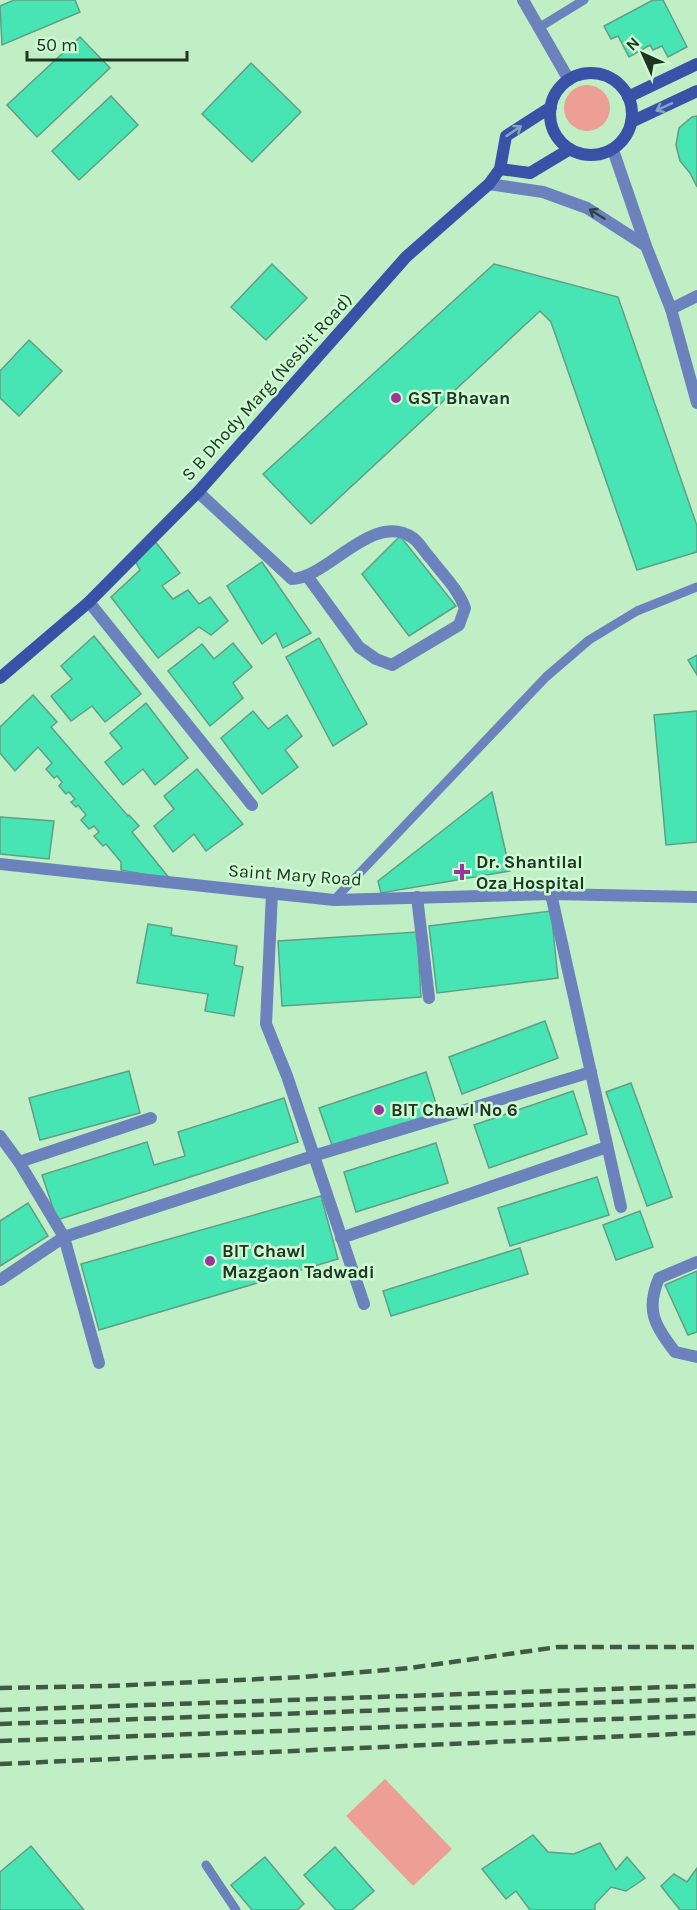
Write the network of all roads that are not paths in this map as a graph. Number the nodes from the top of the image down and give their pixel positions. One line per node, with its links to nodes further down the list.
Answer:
1 (523, 0): 3 (street)
2 (584, 0): 3 (lane)
3 (540, 27): 5 (street)
4 (697, 64): 7 (main road)
5 (569, 80): 7 (main road); 8 (main road)
6 (697, 91): 9 (main road, one-way to 9)
7 (628, 97): 9 (main road)
8 (551, 107): 10 (main road); 12 (main road, one-way to 8)
9 (631, 123): 11 (main road)
10 (570, 149): 11 (main road); 12 (main road)
11 (614, 150): 14 (street)
12 (500, 169): 13 (main road, S B Dhody Marg (Nesbit Road))
13 (489, 184): 14 (street, one-way to 13); 18 (main road, S B Dhody Marg (Nesbit Road))
14 (646, 246): 16 (street)
15 (697, 296): 16 (street)
16 (671, 309): 17 (street)
17 (697, 403)
18 (198, 492): 19 (street); 21 (main road, S B Dhody Marg (Nesbit Road))
19 (307, 576): 19 (street)
20 (697, 587): 29 (lane)
21 (89, 602): 22 (main road, S B Dhody Marg (Nesbit Road)); 23 (street)
22 (0, 678)
23 (252, 805)
24 (0, 864): 25 (street, Saint Mary Road)
25 (272, 893): 29 (street, Saint Mary Road); 35 (street)
26 (551, 894): 27 (street, Saint Mary Road); 28 (street, Saint Mary Road); 31 (street)
27 (417, 897): 29 (street, Saint Mary Road); 30 (street)
28 (697, 897)
29 (334, 900)
30 (429, 998)
31 (591, 1072): 34 (street); 35 (street)
32 (151, 1118): 36 (street)
33 (0, 1136): 36 (street)
34 (607, 1147): 37 (street); 39 (street)
35 (313, 1156): 38 (street); 39 (street)
36 (19, 1162): 38 (street)
37 (621, 1207)
38 (64, 1237): 41 (street); 44 (street)
39 (341, 1238): 42 (street)
40 (697, 1262): 43 (street)
41 (0, 1280)
42 (364, 1304)
43 (697, 1357)
44 (99, 1364)
45 (206, 1865): 46 (lane)
46 (236, 1910)

